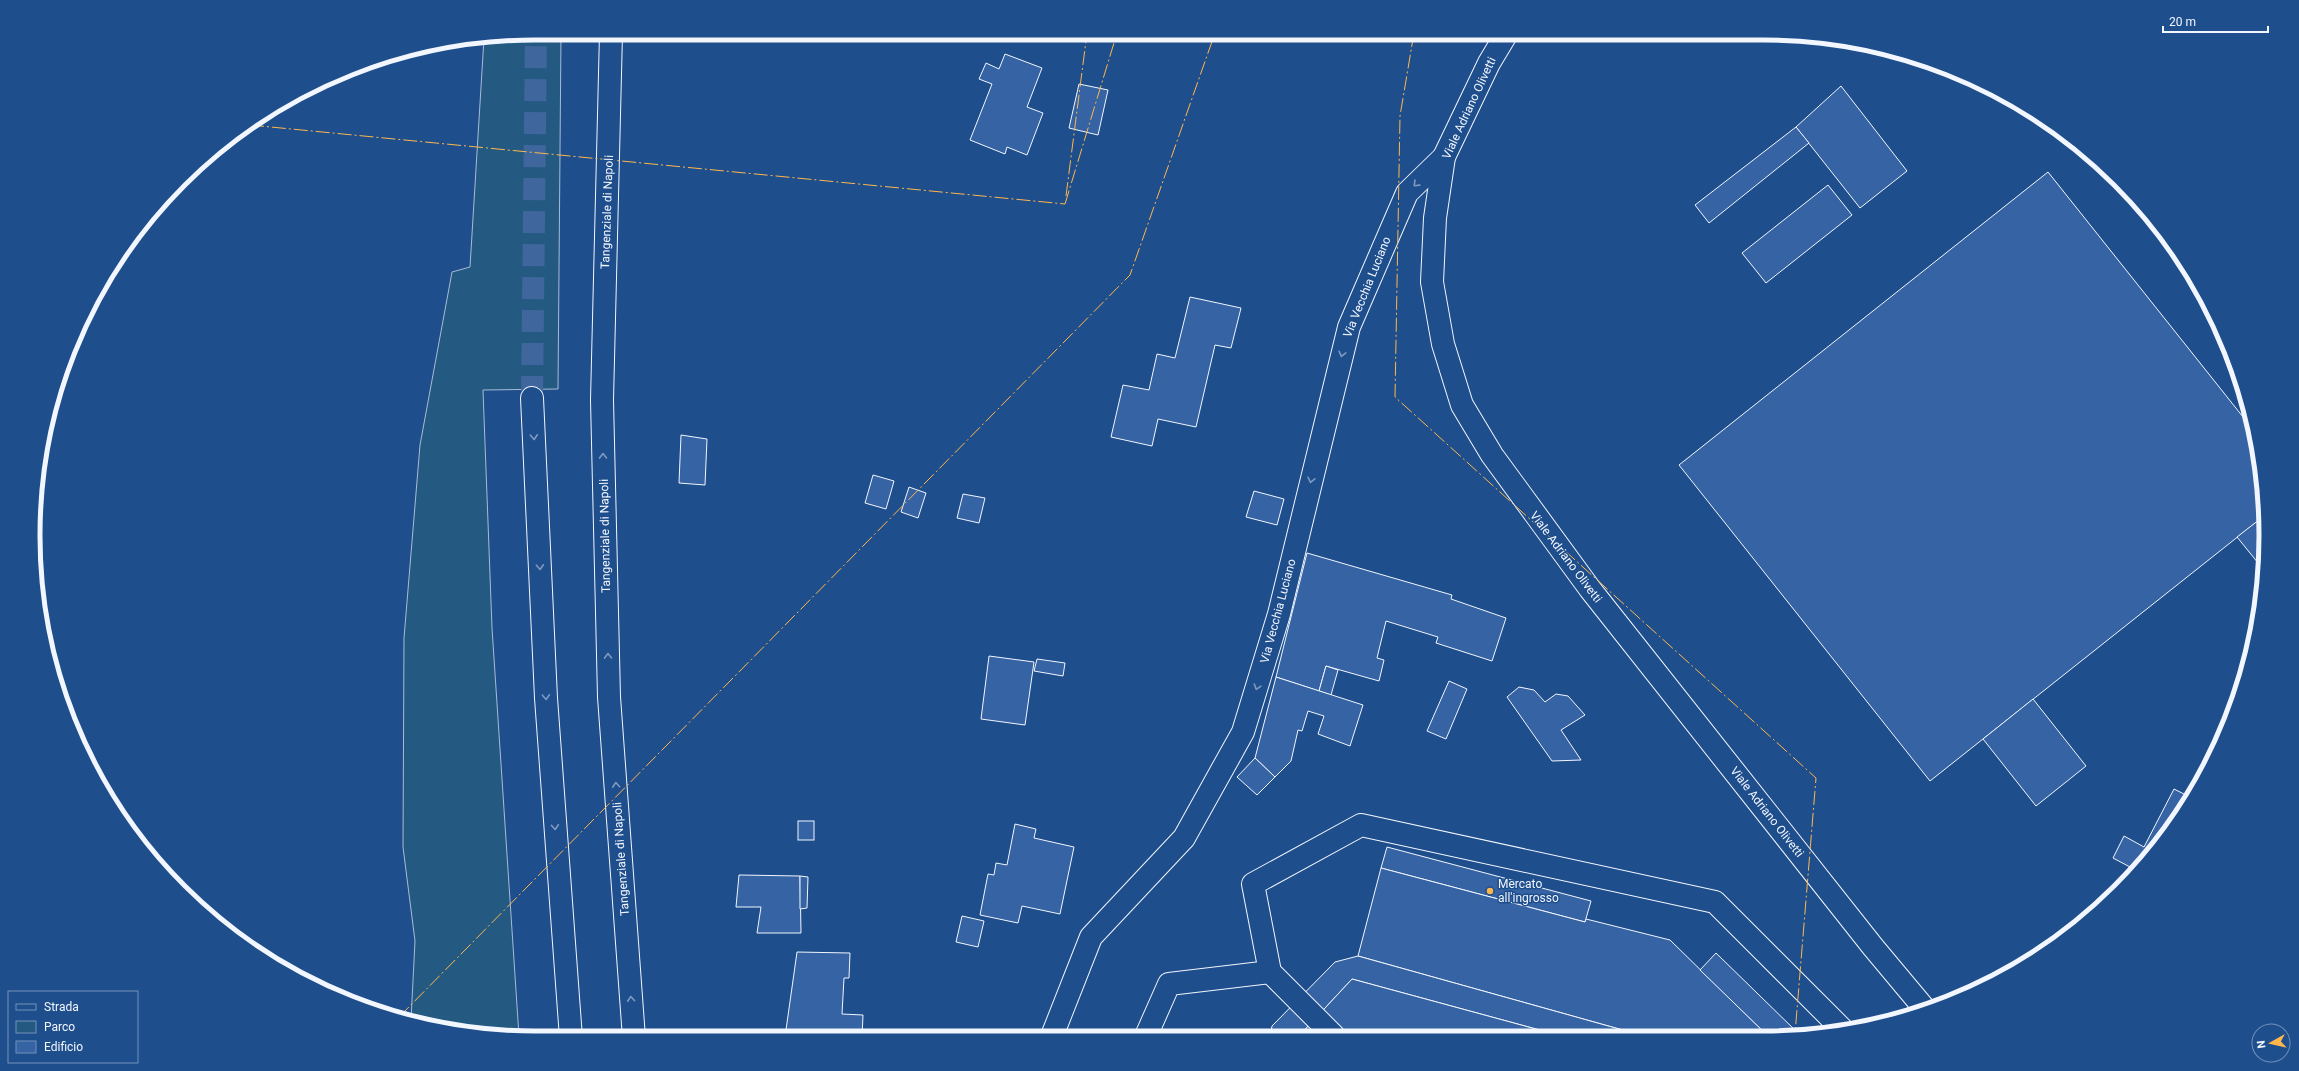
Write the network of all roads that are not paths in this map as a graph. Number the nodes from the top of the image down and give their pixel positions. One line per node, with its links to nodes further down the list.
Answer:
1 (612, 40): 9 (main road, Tangenziale di Napoli, one-way to 1)
2 (1502, 40): 3 (main road, Viale Adriano Olivetti)
3 (1444, 157): 6 (main road, Viale Adriano Olivetti); 10 (main road, Via Vecchia Luciano, one-way to 10)
4 (532, 398): 8 (main road, one-way to 8)
5 (1270, 972): 7 (main road); 11 (main road); 12 (main road)
6 (1922, 1005)
7 (1839, 1025)
8 (570, 1031)
9 (633, 1031)
10 (1054, 1031)
11 (1148, 1031)
12 (1330, 1031)

